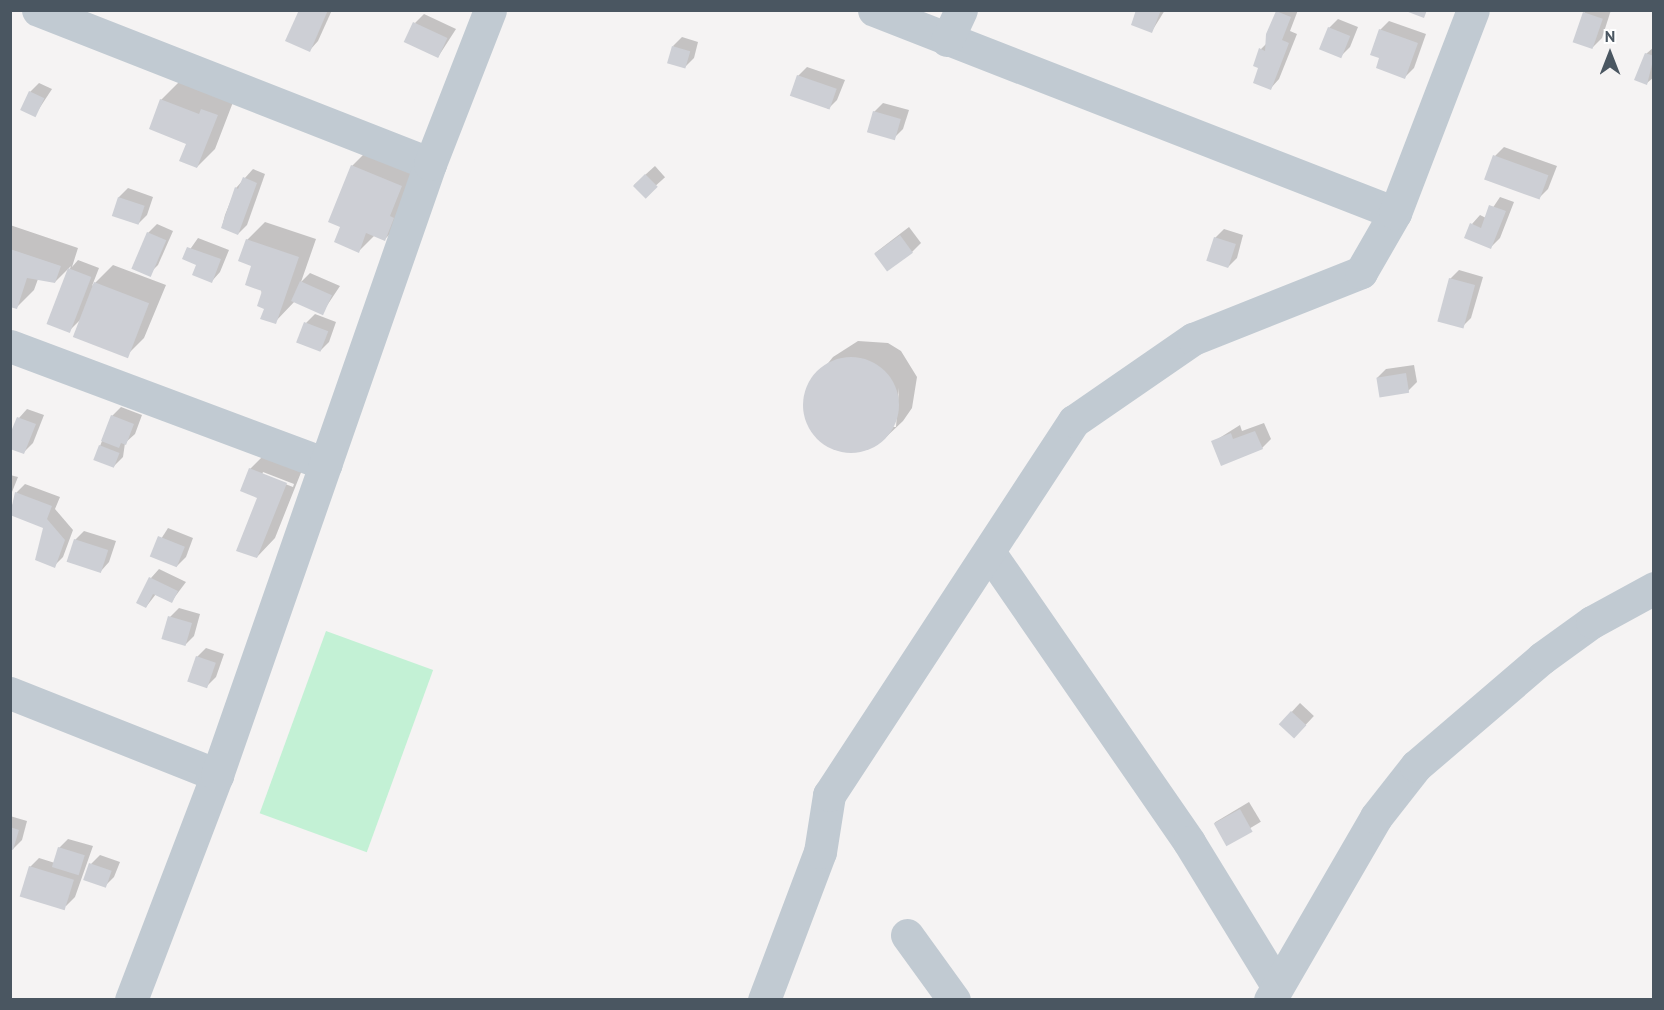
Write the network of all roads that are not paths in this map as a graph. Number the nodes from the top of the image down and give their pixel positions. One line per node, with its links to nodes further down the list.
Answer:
1 (38, 10): 7 (street)
2 (490, 10): 7 (street)
3 (874, 10): 6 (street)
4 (961, 10): 6 (street)
5 (1473, 10): 8 (street)
6 (947, 40): 8 (street)
7 (430, 164): 10 (street)
8 (1395, 213): 11 (street)
9 (10, 346): 10 (street)
10 (326, 464): 14 (street)
11 (989, 552): 16 (street); 18 (street)
12 (1653, 588): 16 (street)
13 (10, 693): 14 (street)
14 (217, 775): 17 (street)
15 (907, 935): 19 (street)
16 (1273, 992)
17 (131, 999)
18 (764, 999)
19 (954, 999)

